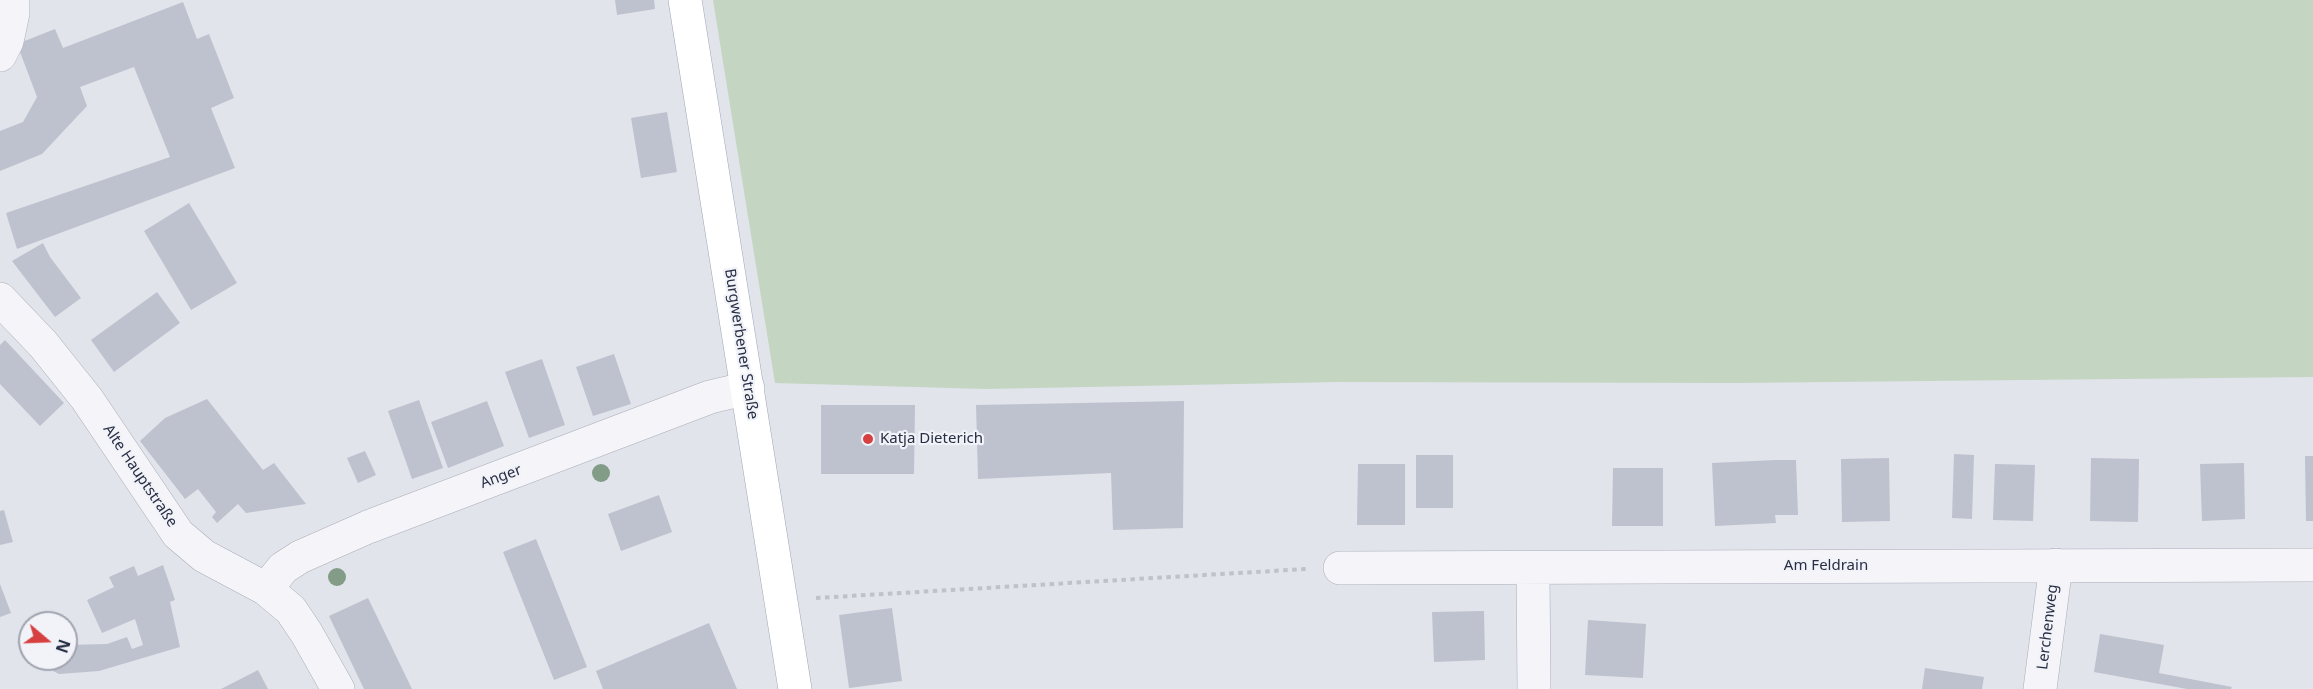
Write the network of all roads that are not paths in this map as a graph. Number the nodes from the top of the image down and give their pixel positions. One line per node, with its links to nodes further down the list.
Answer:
1 (13, 0): 3 (street)
2 (685, 0): 5 (main road, Burgwerbener Straße)
3 (0, 55)
4 (0, 299): 10 (street, Alte Hauptstraße)
5 (748, 388): 10 (street, Anger); 12 (main road, Burgwerbener Straße)
6 (2056, 565): 7 (street, Am Feldrain); 9 (street, Am Feldrain); 14 (street, Lerchenweg)
7 (2313, 565)
8 (1340, 568): 9 (street, Am Feldrain)
9 (1533, 568): 13 (street)
10 (266, 590): 11 (street, Alte Hauptstraße)
11 (338, 689)
12 (795, 689)
13 (1534, 689)
14 (2040, 689)

